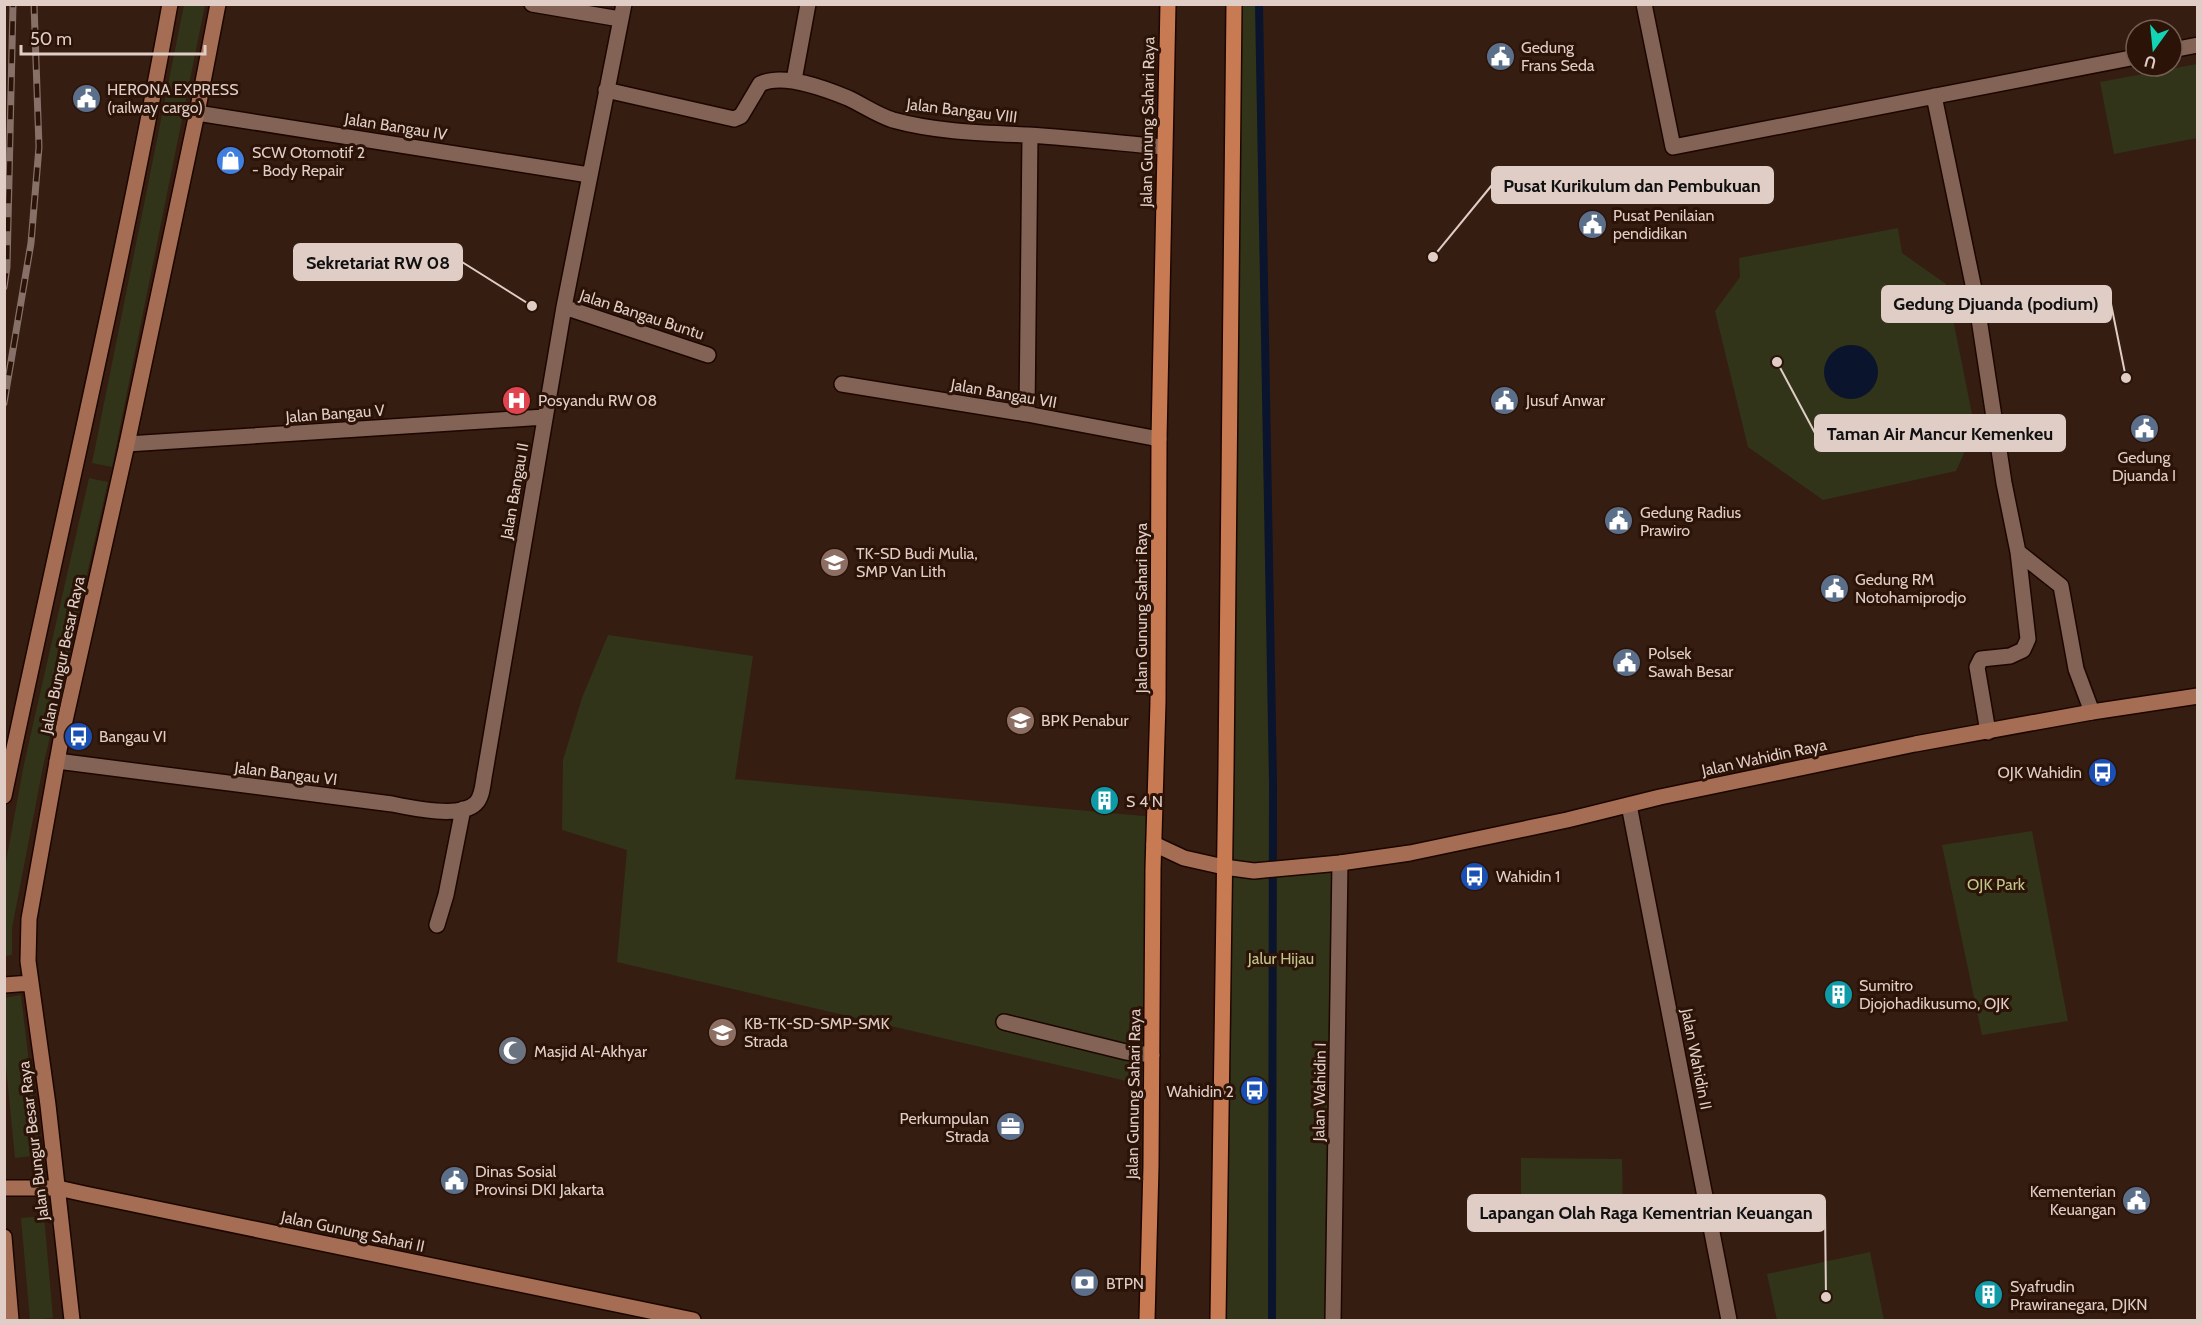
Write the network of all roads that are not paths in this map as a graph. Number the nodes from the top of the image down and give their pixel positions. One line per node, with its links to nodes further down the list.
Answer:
1 (170, 4): 29 (main road, Jalan Bungur Besar Raya)
2 (218, 4): 13 (main road, Jalan Bungur Besar Raya)
3 (532, 4): 8 (street)
4 (808, 4): 10 (street)
5 (1168, 4): 15 (main road, Jalan Gunung Sahari Raya)
6 (1234, 4): 34 (main road)
7 (1644, 4): 12 (street)
8 (622, 12): 11 (street, Jalan Bangau II)
9 (2124, 59): 12 (street)
10 (794, 80): 11 (street, Jalan Bangau VIII); 14 (street, Jalan Bangau VIII)
11 (606, 90): 16 (street, Jalan Bangau II)
12 (1934, 96): 24 (street)
13 (197, 113): 16 (street, Jalan Bangau IV); 23 (main road, Jalan Bungur Besar Raya)
14 (1030, 136): 15 (street, Jalan Bangau VIII); 20 (street)
15 (1164, 147): 22 (main road, Jalan Gunung Sahari Raya)
16 (589, 176): 17 (street, Jalan Bangau II)
17 (564, 307): 18 (street, Jalan Bangau Buntu); 21 (street, Jalan Bangau II)
18 (708, 355)
19 (842, 384): 20 (street, Jalan Bangau VII)
20 (1027, 414): 22 (street, Jalan Bangau VII)
21 (545, 417): 23 (street, Jalan Bangau V); 31 (street, Jalan Bangau II)
22 (1159, 439): 32 (main road, Jalan Gunung Sahari Raya)
23 (127, 444): 28 (main road, Jalan Bungur Besar Raya)
24 (2018, 552): 26 (street); 27 (street)
25 (2198, 696): 26 (main road, Jalan Wahidin Raya)
26 (2092, 712): 27 (main road, Jalan Wahidin Raya)
27 (1989, 732): 30 (main road, Jalan Wahidin Raya)
28 (57, 761): 31 (street, Jalan Bangau VI); 36 (main road, Jalan Bungur Besar Raya)
29 (4, 796)
30 (1629, 805): 33 (main road, Jalan Wahidin Raya); 49 (street, Jalan Wahidin II)
31 (463, 809): 35 (street)
32 (1154, 844): 34 (main road, Jalan Wahidin Raya); 39 (main road, Jalan Gunung Sahari Raya)
33 (1340, 863): 34 (main road, Jalan Wahidin Raya); 48 (street, Jalan Wahidin I)
34 (1224, 867): 47 (main road)
35 (437, 925)
36 (31, 983): 37 (main road); 41 (main road, Jalan Bungur Besar Raya)
37 (4, 985)
38 (1004, 1022): 39 (street)
39 (1152, 1055): 46 (main road, Jalan Gunung Sahari Raya)
40 (4, 1188): 41 (main road, Jalan Gunung Sahari II)
41 (58, 1188): 44 (main road, Jalan Bungur Besar Raya); 45 (main road, Jalan Gunung Sahari II)
42 (4, 1237): 43 (main road)
43 (11, 1320)
44 (72, 1320)
45 (693, 1320)
46 (1147, 1320)
47 (1218, 1320)
48 (1333, 1320)
49 (1729, 1320)

